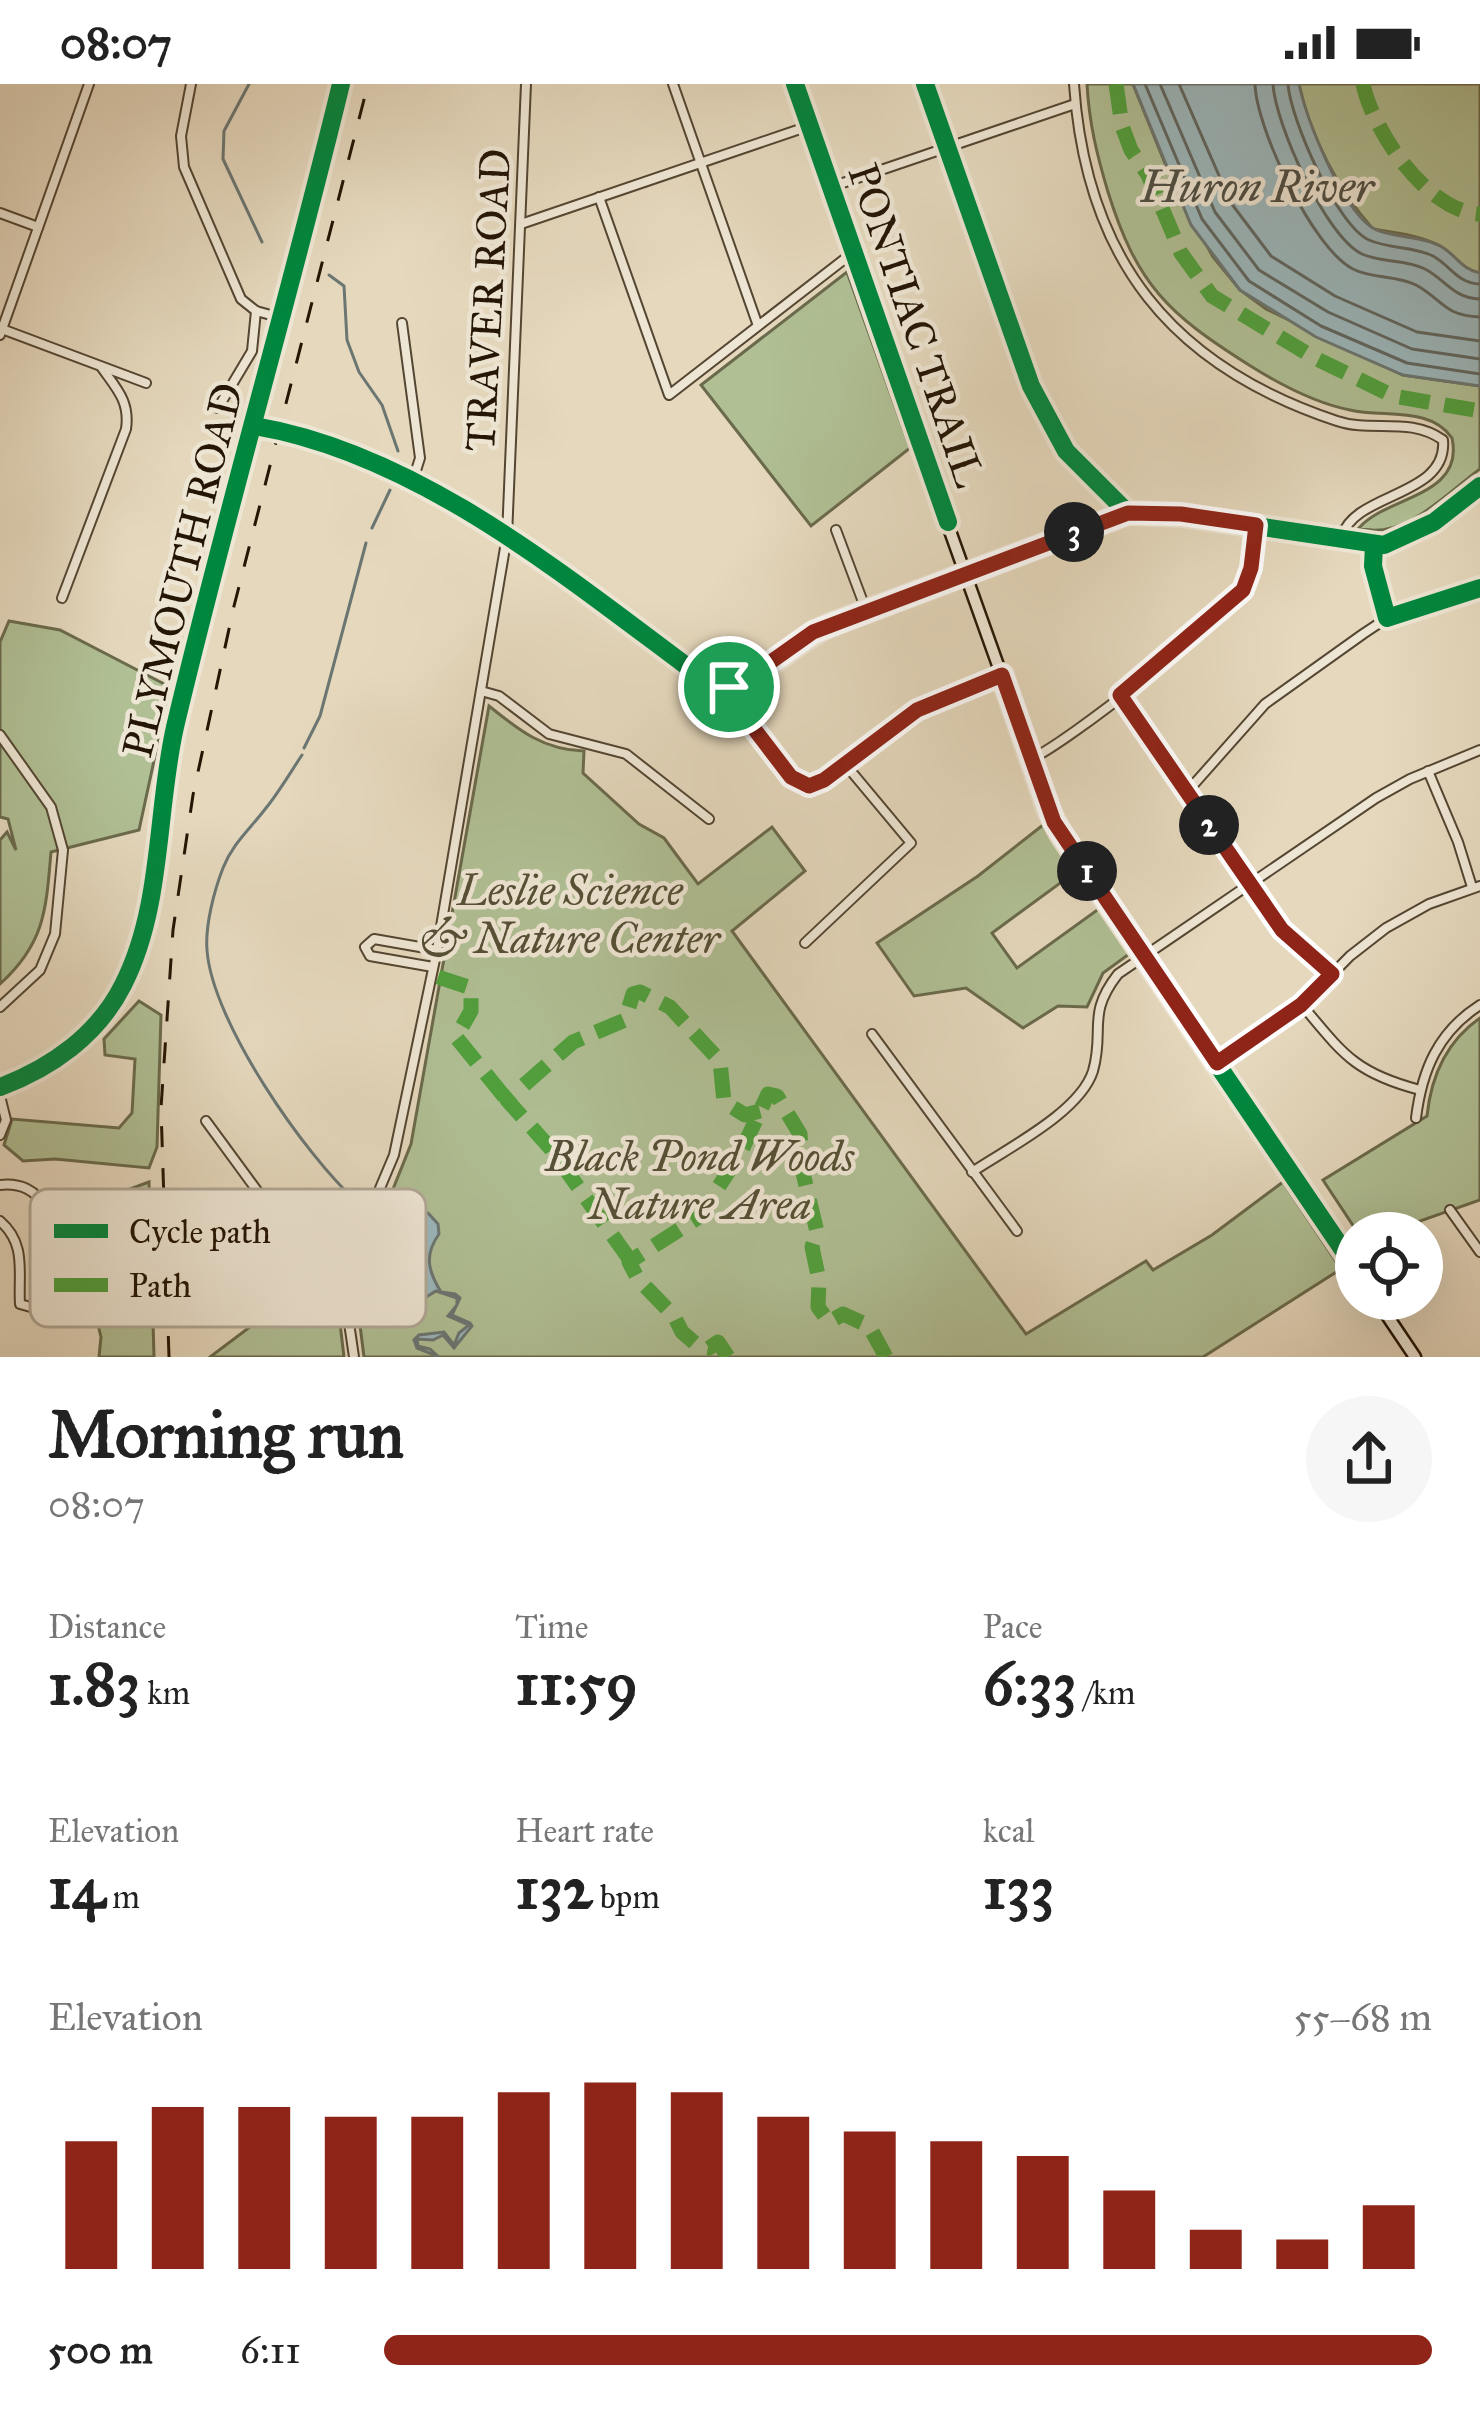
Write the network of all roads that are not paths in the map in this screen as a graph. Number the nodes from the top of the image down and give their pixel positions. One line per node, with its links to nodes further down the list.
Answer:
1 (89, 84): 17 (street)
2 (191, 84): 19 (street)
3 (341, 84): 20 (main road, PLYMOUTH ROAD)
4 (526, 84): 16 (street, TRAVER ROAD)
5 (673, 84): 12 (street)
6 (795, 84): 10 (main road, PONTIAC TRAIL)
7 (925, 84): 11 (street)
8 (1074, 84): 9 (street)
9 (1076, 104): 11 (street); 34 (street)
10 (809, 126): 12 (street); 13 (main road, PONTIAC TRAIL)
11 (947, 148): 13 (street); 30 (street)
12 (701, 162): 14 (street); 22 (street)
13 (830, 187): 18 (main road, PONTIAC TRAIL)
14 (599, 197): 16 (street); 22 (street)
15 (0, 213): 17 (street)
16 (520, 224): 33 (street, TRAVER ROAD)
17 (38, 227): 23 (street)
18 (851, 254): 22 (street); 36 (main road, PONTIAC TRAIL)
19 (256, 310): 20 (street); 26 (street)
20 (282, 318): 27 (main road, PLYMOUTH ROAD)
21 (401, 323): 28 (street)
22 (758, 323)
23 (1, 332): 24 (street)
24 (101, 368): 25 (street); 38 (street)
25 (146, 383)
26 (218, 408)
27 (255, 426): 28 (main road); 67 (main road, PLYMOUTH ROAD)
28 (412, 483): 33 (main road)
29 (1480, 485): 35 (main road)
30 (1128, 513): 31 (main road); 36 (main road)
31 (1256, 525): 34 (main road); 44 (street)
32 (836, 530): 39 (street)
33 (507, 536): 42 (main road); 43 (street, TRAVER ROAD)
34 (1342, 536): 35 (main road)
35 (1374, 545): 40 (street)
36 (964, 574): 39 (main road); 41 (main road, PONTIAC TRAIL)
37 (1480, 588): 40 (street)
38 (62, 598)
39 (866, 610): 42 (main road)
40 (1388, 618): 50 (street)
41 (1002, 675): 47 (main road, PONTIAC TRAIL); 48 (street)
42 (729, 687): 48 (street)
43 (481, 691): 51 (street); 57 (street, TRAVER ROAD)
44 (1120, 695): 47 (street); 50 (street)
45 (0, 735): 63 (street)
46 (1480, 750): 49 (street)
47 (1031, 759): 58 (main road, PONTIAC TRAIL)
48 (845, 764): 53 (street)
49 (1428, 771): 54 (street); 55 (street)
50 (1186, 792): 54 (street)
51 (710, 819)
52 (926, 843): 53 (street)
53 (911, 844): 56 (street)
54 (1249, 886): 58 (street); 60 (street)
55 (1476, 887): 60 (street)
56 (805, 943)
57 (437, 950): 59 (street, TRAVER ROAD); 59 (street)
58 (1144, 956): 65 (main road, PONTIAC TRAIL); 71 (street)
59 (433, 967): 74 (street, TRAVER ROAD)
60 (1332, 974): 61 (street)
61 (1301, 1005): 65 (street); 66 (street)
62 (1480, 1005): 66 (street)
63 (0, 1007)
64 (872, 1034): 71 (street)
65 (1217, 1063): 79 (main road, PONTIAC TRAIL)
66 (1420, 1090): 68 (street)
67 (0, 1092): 70 (street)
68 (1416, 1118)
69 (206, 1121): 73 (street)
70 (1, 1130)
71 (973, 1172): 78 (street)
72 (0, 1185): 75 (street)
73 (256, 1189)
74 (380, 1189)
75 (30, 1191)
76 (1450, 1210): 80 (street)
77 (0, 1221): 81 (street)
78 (1017, 1231)
79 (1335, 1238)
80 (1480, 1252)
81 (30, 1307)
82 (1390, 1320): 85 (main road)
83 (350, 1327): 84 (street)
84 (354, 1357)
85 (1414, 1357)

